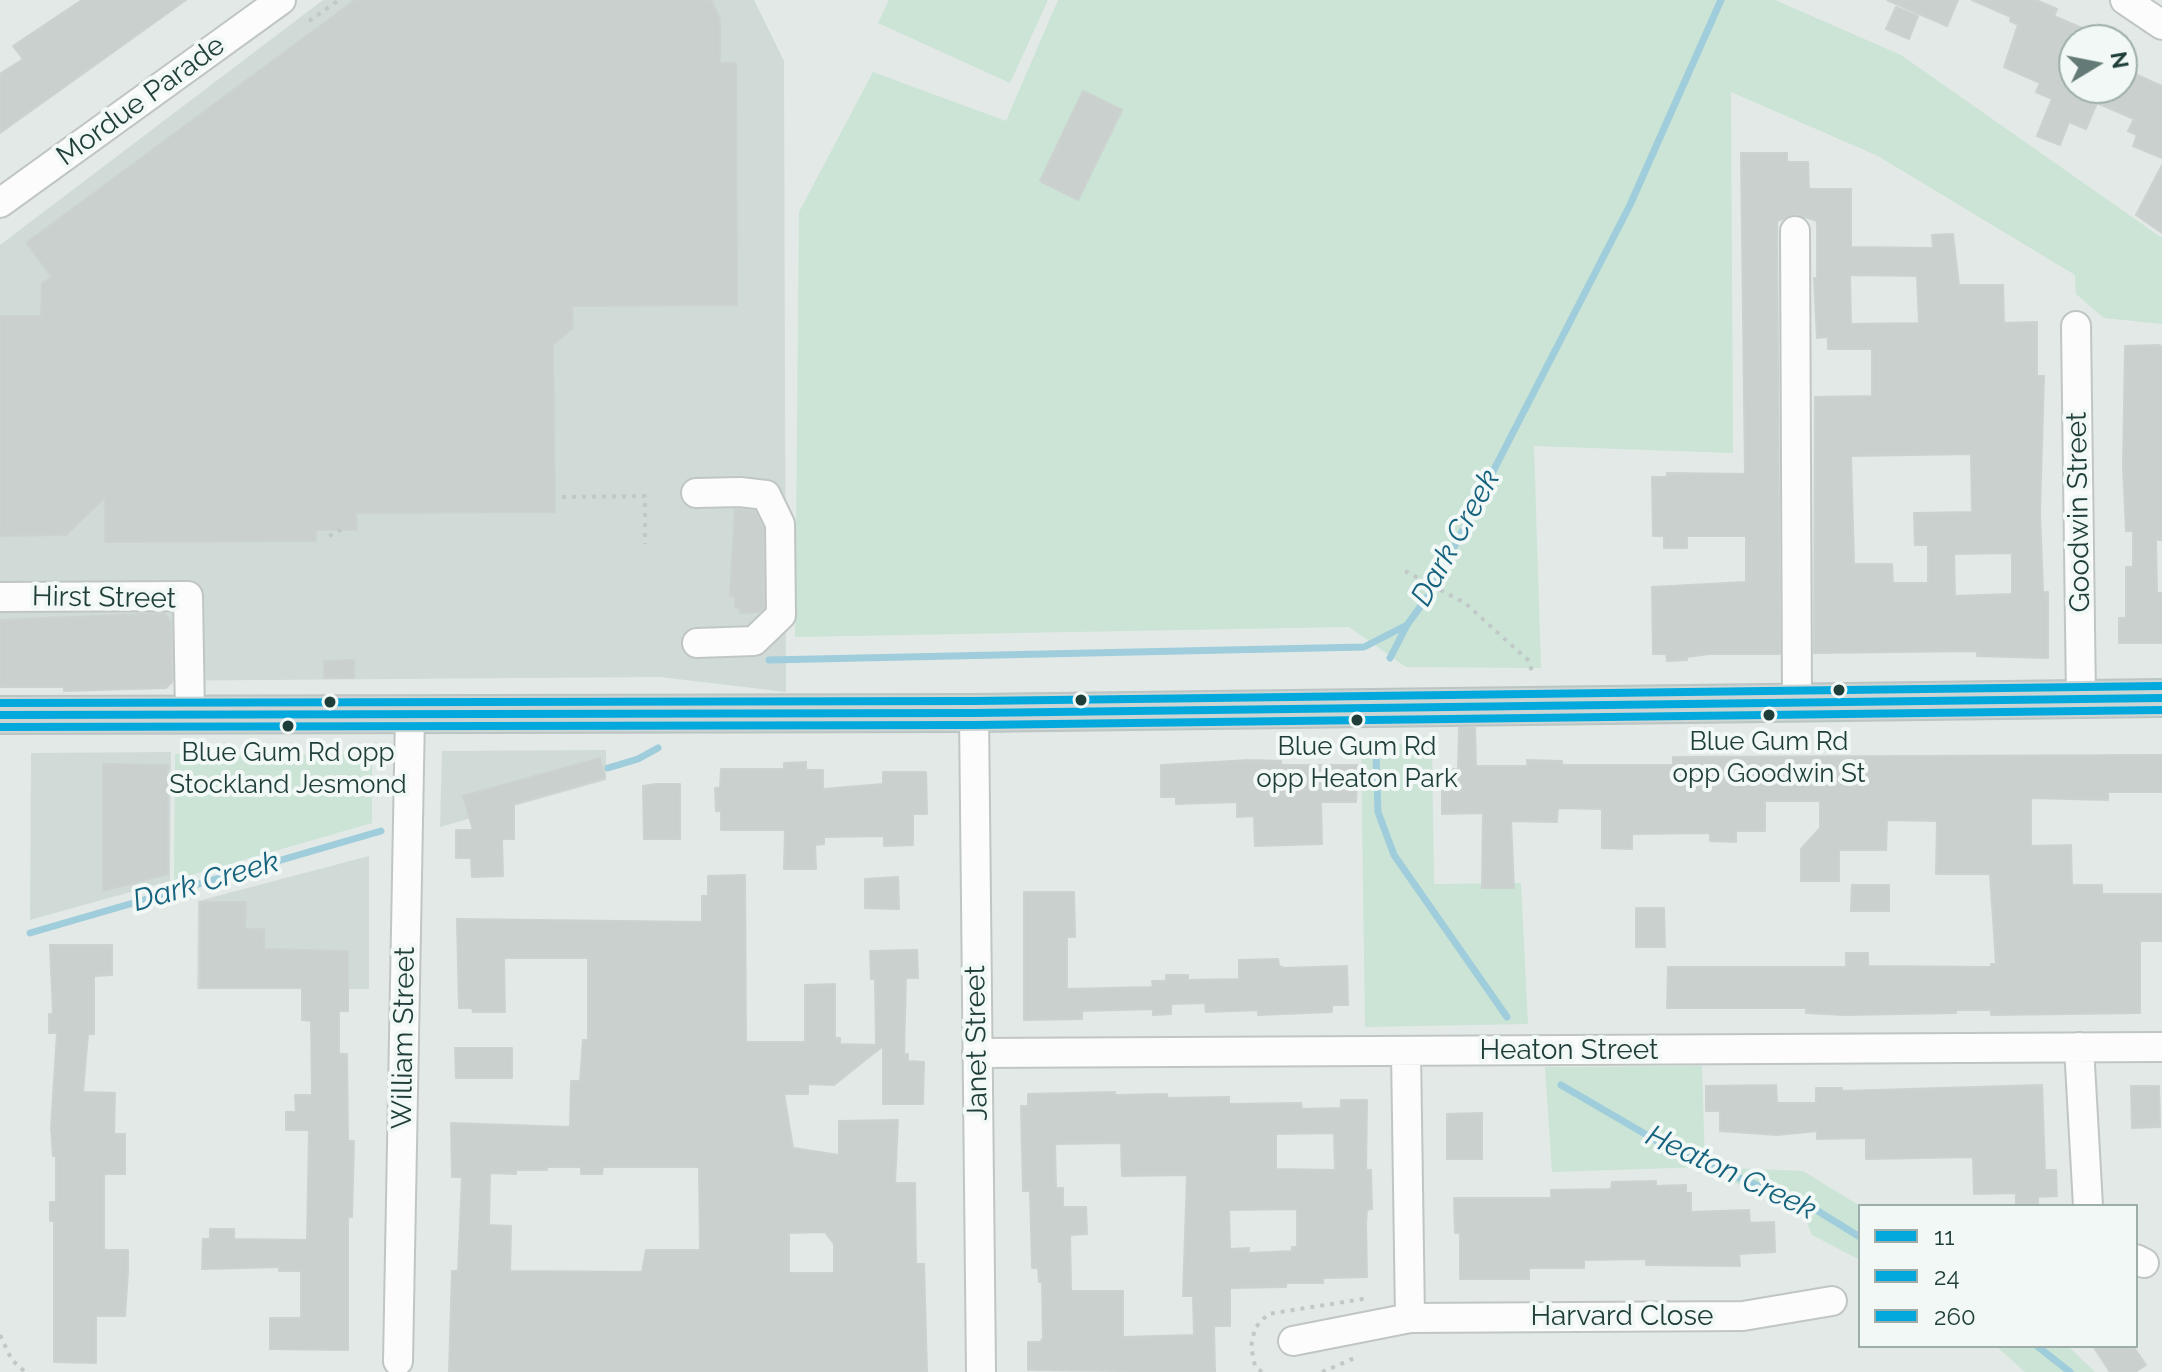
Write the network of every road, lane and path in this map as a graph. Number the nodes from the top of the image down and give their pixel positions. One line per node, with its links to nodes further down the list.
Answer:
1 (281, 0): 6 (street, Mordue Parade)
2 (339, 0): 4 (path)
3 (2125, 0): 5 (street)
4 (309, 21)
5 (2162, 25)
6 (0, 203)
7 (1795, 231): 19 (street)
8 (2076, 326): 18 (street, Goodwin Street)
9 (696, 493): 16 (street)
10 (562, 497): 13 (path)
11 (341, 530): 12 (path)
12 (329, 536)
13 (645, 544)
14 (1405, 571): 20 (path)
15 (0, 597): 24 (street, Hirst Street)
16 (697, 643)
17 (2162, 698): 18 (main road)
18 (2081, 699): 19 (main road)
19 (1797, 702): 20 (main road)
20 (1538, 705): 21 (main road)
21 (974, 713): 22 (main road); 28 (street, Janet Street)
22 (410, 714): 24 (main road); 36 (street, William Street)
23 (0, 715): 24 (main road)
24 (190, 715)
25 (2079, 1047): 26 (street, Heaton Street); 27 (street, Heaton Street); 29 (street)
26 (2162, 1047)
27 (1406, 1052): 28 (street, Heaton Street); 32 (street)
28 (977, 1053): 38 (street, Janet Street)
29 (2088, 1204)
30 (1383, 1296): 39 (path)
31 (1832, 1301): 32 (street, Harvard Close)
32 (1410, 1318): 34 (street, Harvard Close)
33 (0, 1335): 37 (path)
34 (1293, 1341)
35 (1359, 1356): 40 (path)
36 (398, 1361)
37 (25, 1372)
38 (981, 1372)
39 (1262, 1372)
40 (1322, 1372)

